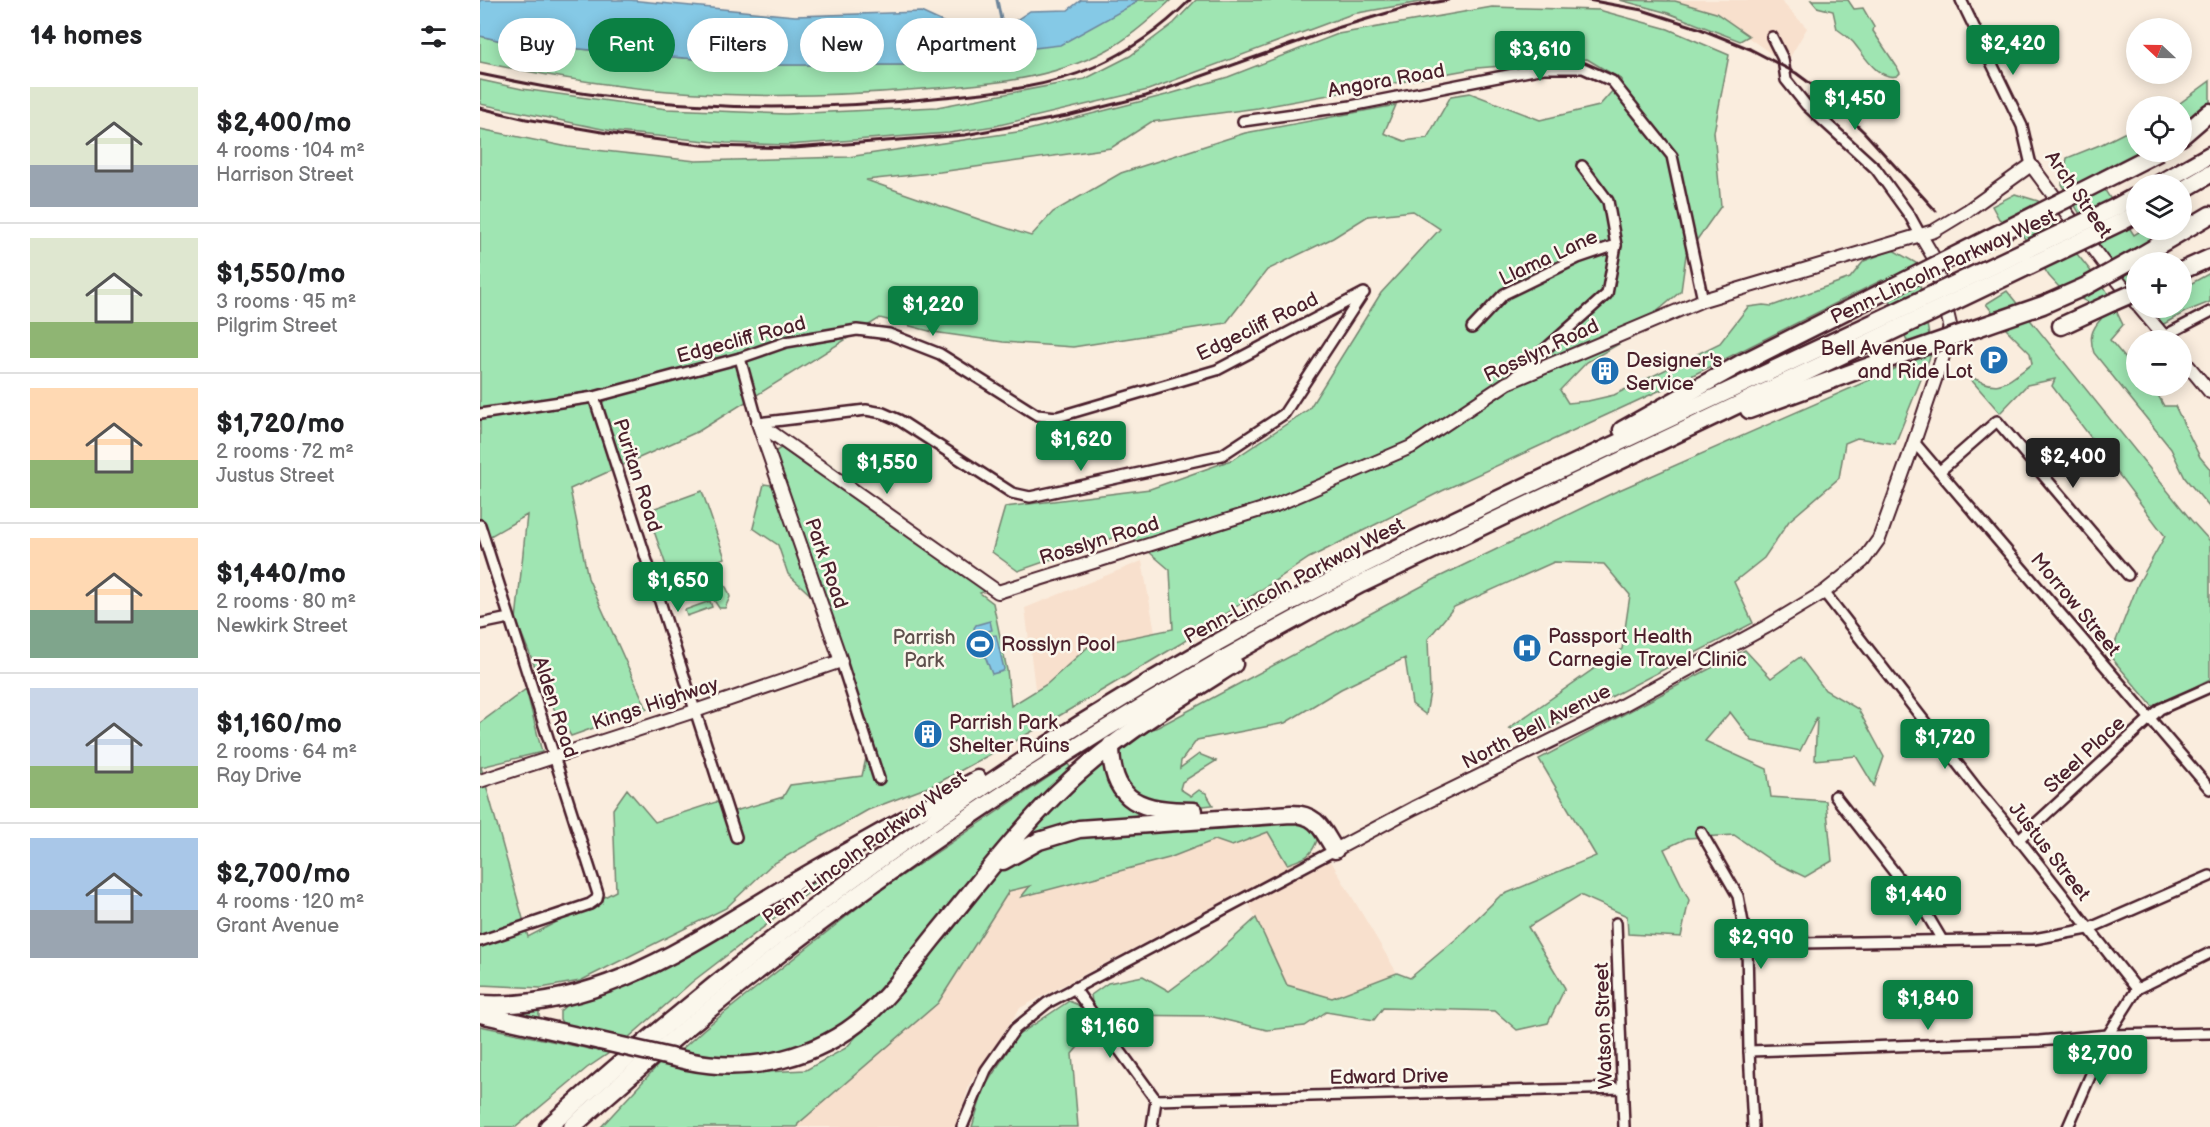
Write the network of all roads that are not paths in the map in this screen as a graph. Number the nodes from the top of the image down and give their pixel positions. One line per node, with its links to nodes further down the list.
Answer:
1 (1961, 0): 8 (street, Arch Street)
2 (1772, 38): 15 (street)
3 (2210, 112): 5 (highway)
4 (1243, 121): 21 (street, Angora Road)
5 (2192, 128)
6 (2210, 155): 10 (highway)
7 (2141, 162): 39 (highway, bridge)
8 (2031, 165): 15 (street, Rosslyn Road); 19 (street, Arch Street)
9 (1582, 166): 16 (street, Llama Lane)
10 (2177, 174)
11 (2210, 174): 12 (highway)
12 (2192, 185)
13 (2125, 214): 24 (highway, Penn-Lincoln Parkway West, bridge)
14 (2210, 215): 37 (highway, bridge)
15 (1921, 236): 21 (street, Rosslyn Road); 36 (street, North Bell Avenue)
16 (1616, 245): 26 (street, Llama Lane); 31 (street, Llama Lane)
17 (2210, 258): 18 (highway)
18 (2192, 266)
19 (2126, 291)
20 (2126, 296): 25 (highway, bridge)
21 (1704, 300): 31 (street, Rosslyn Road)
22 (2210, 312): 28 (street)
23 (2148, 318): 27 (street)
24 (1897, 320): 37 (highway, Penn-Lincoln Parkway West); 39 (highway, Penn-Lincoln Parkway West)
25 (2061, 326)
26 (1472, 328)
27 (2158, 330)
28 (2179, 330)
29 (740, 358): 33 (street, Edgecliff Road); 35 (street, Park Road); 35 (street, Edgecliff Road)
30 (2192, 370): 32 (street)
31 (1507, 383): 35 (street, Rosslyn Road)
32 (2210, 392)
33 (594, 397): 34 (street, Edgecliff Road); 48 (street, Puritan Road)
34 (480, 414)
35 (758, 423): 46 (street, Park Road)
36 (1914, 442): 38 (street, Morrow Street); 43 (street, North Bell Avenue)
37 (1644, 448): 42 (highway, Penn-Lincoln Parkway West)
38 (1941, 471): 41 (street); 49 (street, Morrow Street)
39 (1513, 493): 50 (highway, Penn-Lincoln Parkway West)
40 (480, 525): 44 (street, Alden Road)
41 (2128, 575)
42 (1361, 584): 51 (highway); 81 (highway, Penn-Lincoln Parkway West)
43 (1824, 592): 59 (street, Justus Street); 60 (street, North Bell Avenue)
44 (509, 618): 45 (street); 52 (street, Alden Road)
45 (480, 624)
46 (841, 661): 48 (street, Kings Highway); 53 (street, Park Road)
47 (2210, 687): 49 (street, Steel Place)
48 (695, 711): 52 (street, Kings Highway); 58 (street, Puritan Road)
49 (2149, 719): 55 (street, Morrow Street); 59 (street, Steel Place)
50 (1082, 723): 71 (highway); 80 (highway, Penn-Lincoln Parkway West)
51 (1111, 746): 60 (highway); 61 (highway)
52 (553, 757): 54 (street, Kings Highway); 66 (street, Alden Road)
53 (879, 779)
54 (480, 781)
55 (2210, 789)
56 (1835, 796): 65 (street)
57 (1701, 832): 67 (street)
58 (736, 837)
59 (2018, 840): 64 (street, Justus Street)
60 (1335, 850): 61 (highway); 69 (street, North Bell Avenue)
61 (989, 870): 74 (highway, bridge)
62 (2210, 876): 64 (street)
63 (1616, 923): 78 (street, Watson Street)
64 (2088, 929): 65 (street); 70 (street, Justus Street)
65 (1942, 940): 67 (street)
66 (480, 941)
67 (1747, 944): 77 (street)
68 (2210, 953): 70 (street)
69 (1074, 988): 79 (street); 82 (street, North Bell Avenue)
70 (2137, 989): 76 (street)
71 (554, 999): 72 (highway); 74 (highway)
72 (480, 1005)
73 (480, 1014): 74 (highway)
74 (553, 1031)
75 (2210, 1033): 76 (street)
76 (2108, 1035): 77 (street); 86 (street)
77 (1749, 1051): 85 (street)
78 (1623, 1088): 79 (street, Edward Drive); 84 (street, Watson Street)
79 (1156, 1100): 83 (street)
80 (548, 1127)
81 (572, 1127)
82 (962, 1127)
83 (1152, 1127)
84 (1624, 1127)
85 (1754, 1127)
86 (2068, 1127)

